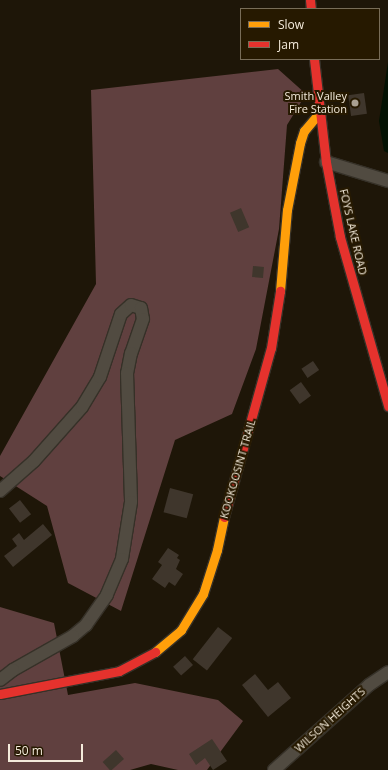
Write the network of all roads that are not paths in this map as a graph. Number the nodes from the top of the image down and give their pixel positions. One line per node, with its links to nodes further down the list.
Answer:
1 (314, 60): 2 (street, FOYS LAKE ROAD)
2 (319, 113): 3 (street, FOYS LAKE ROAD); 9 (street, KOOKOOSINT TRAIL)
3 (326, 162): 4 (street); 5 (street, FOYS LAKE ROAD)
4 (388, 181)
5 (388, 406)
6 (0, 491): 8 (street)
7 (388, 672): 10 (street, WILSON HEIGHTS)
8 (0, 680)
9 (0, 694)
10 (274, 770)

